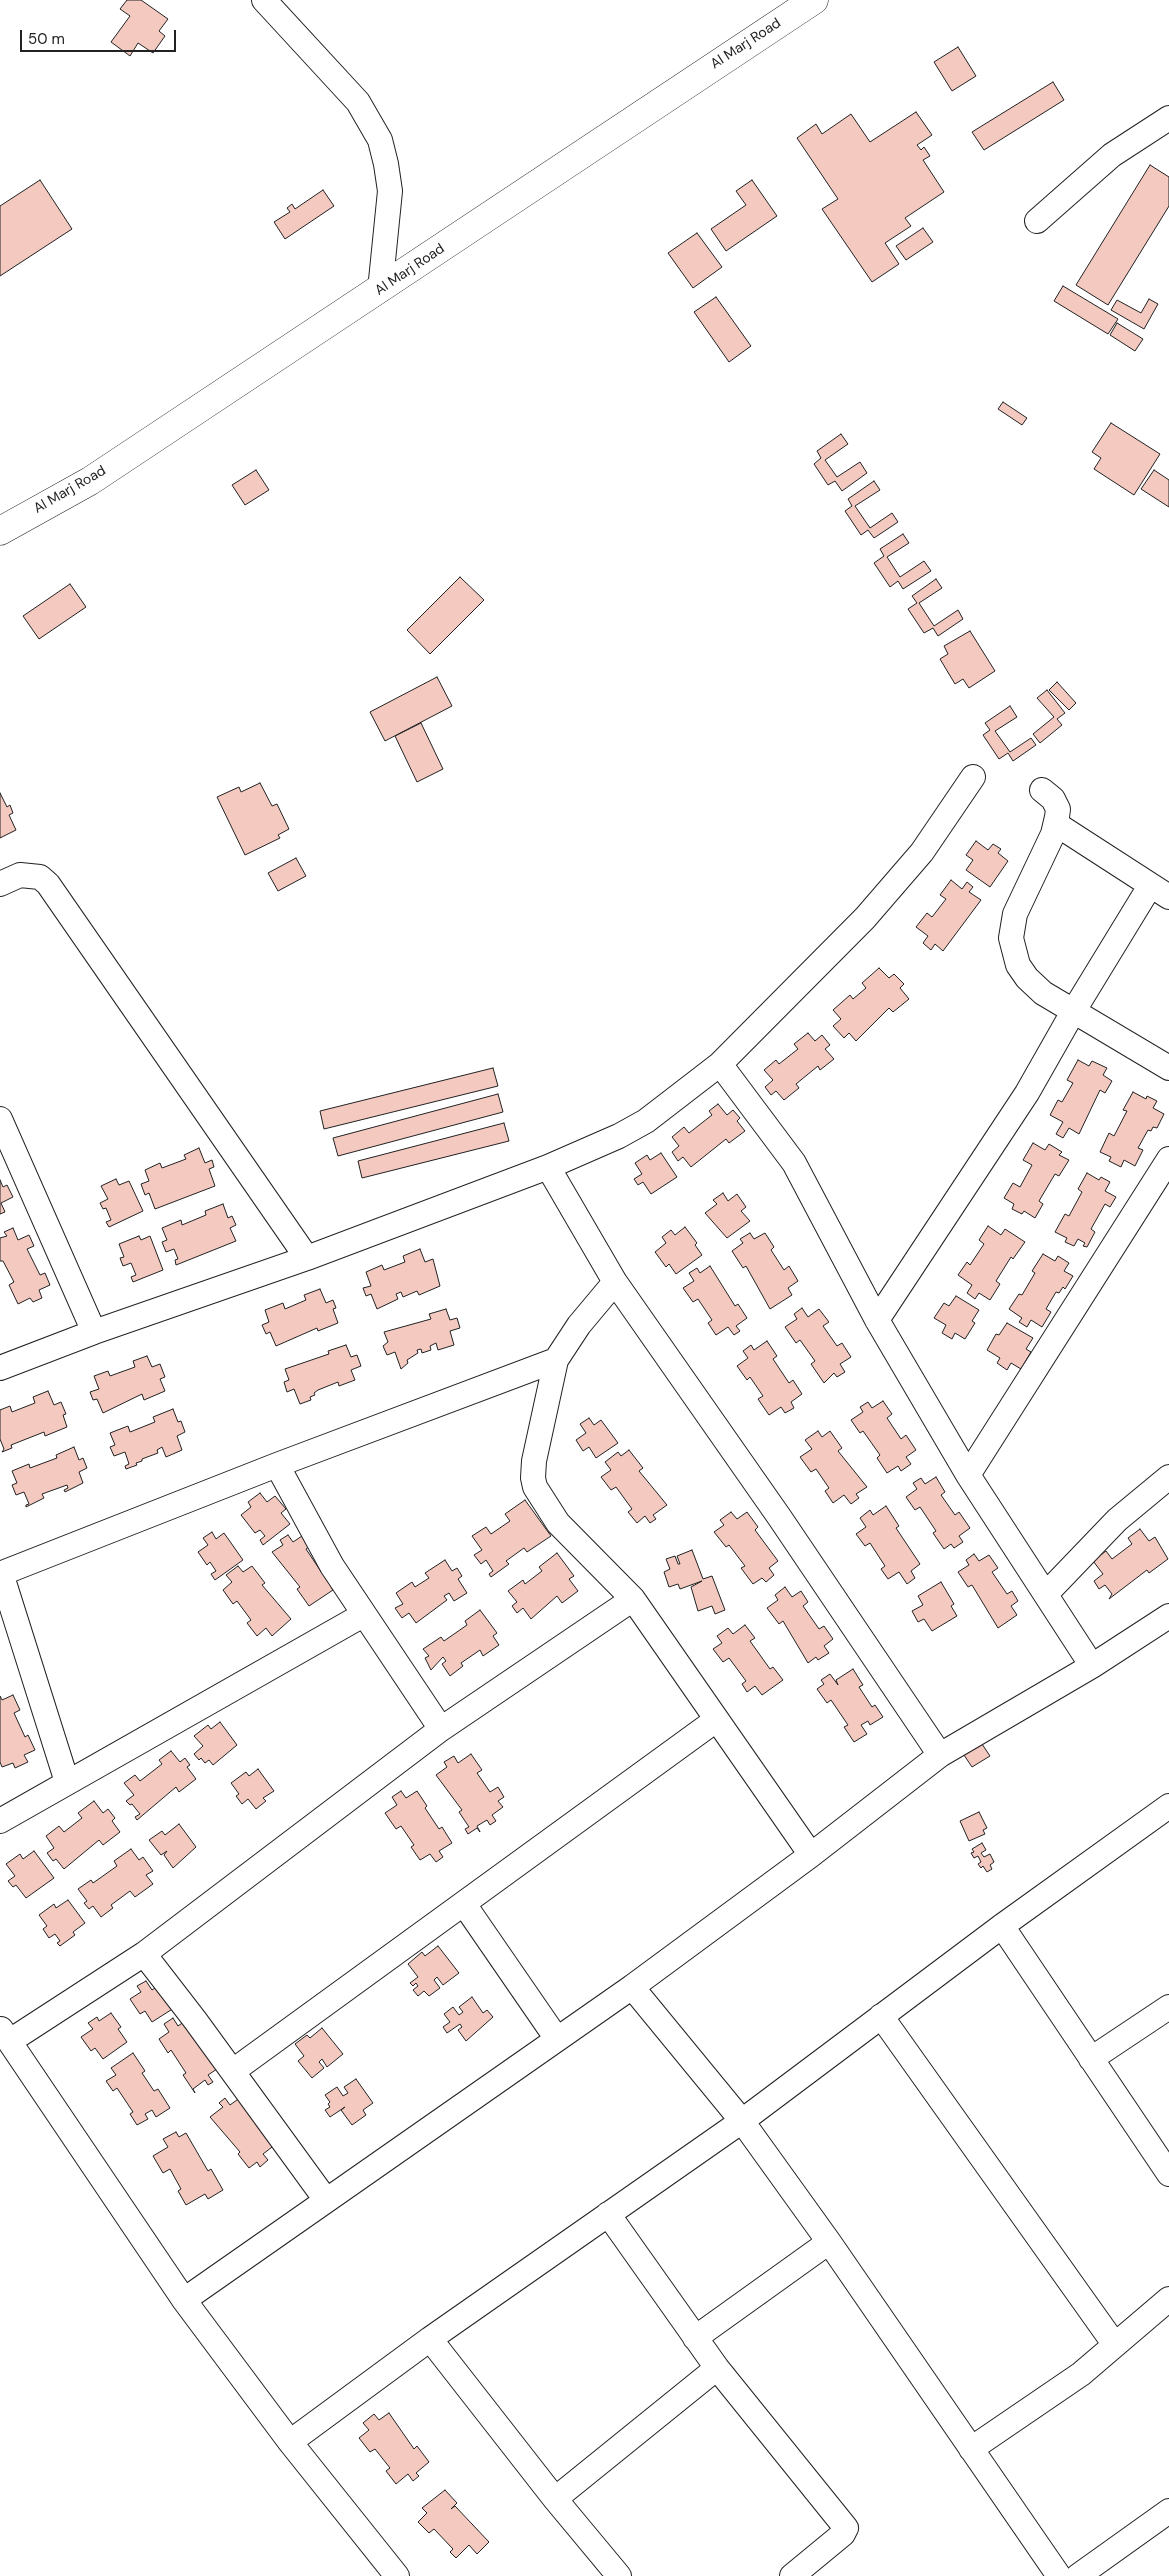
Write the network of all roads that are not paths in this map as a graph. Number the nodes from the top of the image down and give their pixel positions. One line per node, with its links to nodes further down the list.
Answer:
1 (264, 0): 5 (street)
2 (814, 0): 5 (highway, Al Marj Road)
3 (1169, 118): 4 (street)
4 (1036, 221)
5 (380, 290): 6 (highway, Al Marj Road)
6 (0, 530)
7 (973, 777): 13 (street)
8 (1042, 790): 9 (street)
9 (1056, 824): 11 (street); 12 (street)
10 (0, 884): 18 (street)
11 (1159, 892): 12 (street)
12 (1073, 1012): 14 (street); 20 (street)
13 (720, 1064): 17 (street); 20 (street)
14 (1169, 1068)
15 (0, 1119): 21 (street)
16 (1169, 1159): 25 (street)
17 (548, 1167): 18 (street); 19 (street)
18 (307, 1258): 21 (street)
19 (615, 1282): 22 (street); 35 (street)
20 (877, 1320): 25 (street)
21 (94, 1332): 23 (street)
22 (556, 1360): 24 (street); 29 (street)
23 (0, 1368)
24 (277, 1465): 27 (street); 30 (street)
25 (968, 1475): 28 (street)
26 (1169, 1477): 28 (street)
27 (1, 1573): 36 (street)
28 (1046, 1594): 32 (street)
29 (633, 1599): 33 (street); 34 (street)
30 (363, 1615): 34 (street); 36 (street)
31 (1169, 1616): 32 (street)
32 (1092, 1666): 35 (street)
33 (716, 1720): 39 (street); 40 (street)
34 (441, 1729): 42 (street)
35 (940, 1755): 39 (street)
36 (68, 1782): 38 (street)
37 (1169, 1806): 41 (street)
38 (0, 1821)
39 (811, 1855): 43 (street)
40 (464, 1904): 47 (street); 49 (street)
41 (1002, 1926): 45 (street); 48 (street)
42 (144, 1954): 46 (street); 49 (street)
43 (632, 1987): 47 (street); 50 (street)
44 (1169, 2007): 48 (street)
45 (881, 2016): 50 (street); 59 (street)
46 (5, 2035): 56 (street)
47 (557, 2039): 52 (street)
48 (1091, 2059): 51 (street)
49 (233, 2071): 52 (street)
50 (742, 2121): 53 (street); 54 (street)
51 (1167, 2166)
52 (326, 2200): 56 (street)
53 (608, 2214): 57 (street); 58 (street)
54 (829, 2242): 57 (street); 62 (street)
55 (1169, 2299): 59 (street)
56 (184, 2300): 61 (street)
57 (695, 2338): 60 (street)
58 (430, 2339): 61 (street); 63 (street)
59 (1115, 2345): 62 (street)
60 (717, 2368): 63 (street); 65 (street)
61 (290, 2442): 66 (street)
62 (971, 2449): 69 (street)
63 (554, 2499): 67 (street)
64 (1169, 2511): 70 (street)
65 (819, 2568): 68 (street)
66 (397, 2576)
67 (619, 2576)
68 (792, 2576)
69 (1059, 2576)
70 (1078, 2576)

